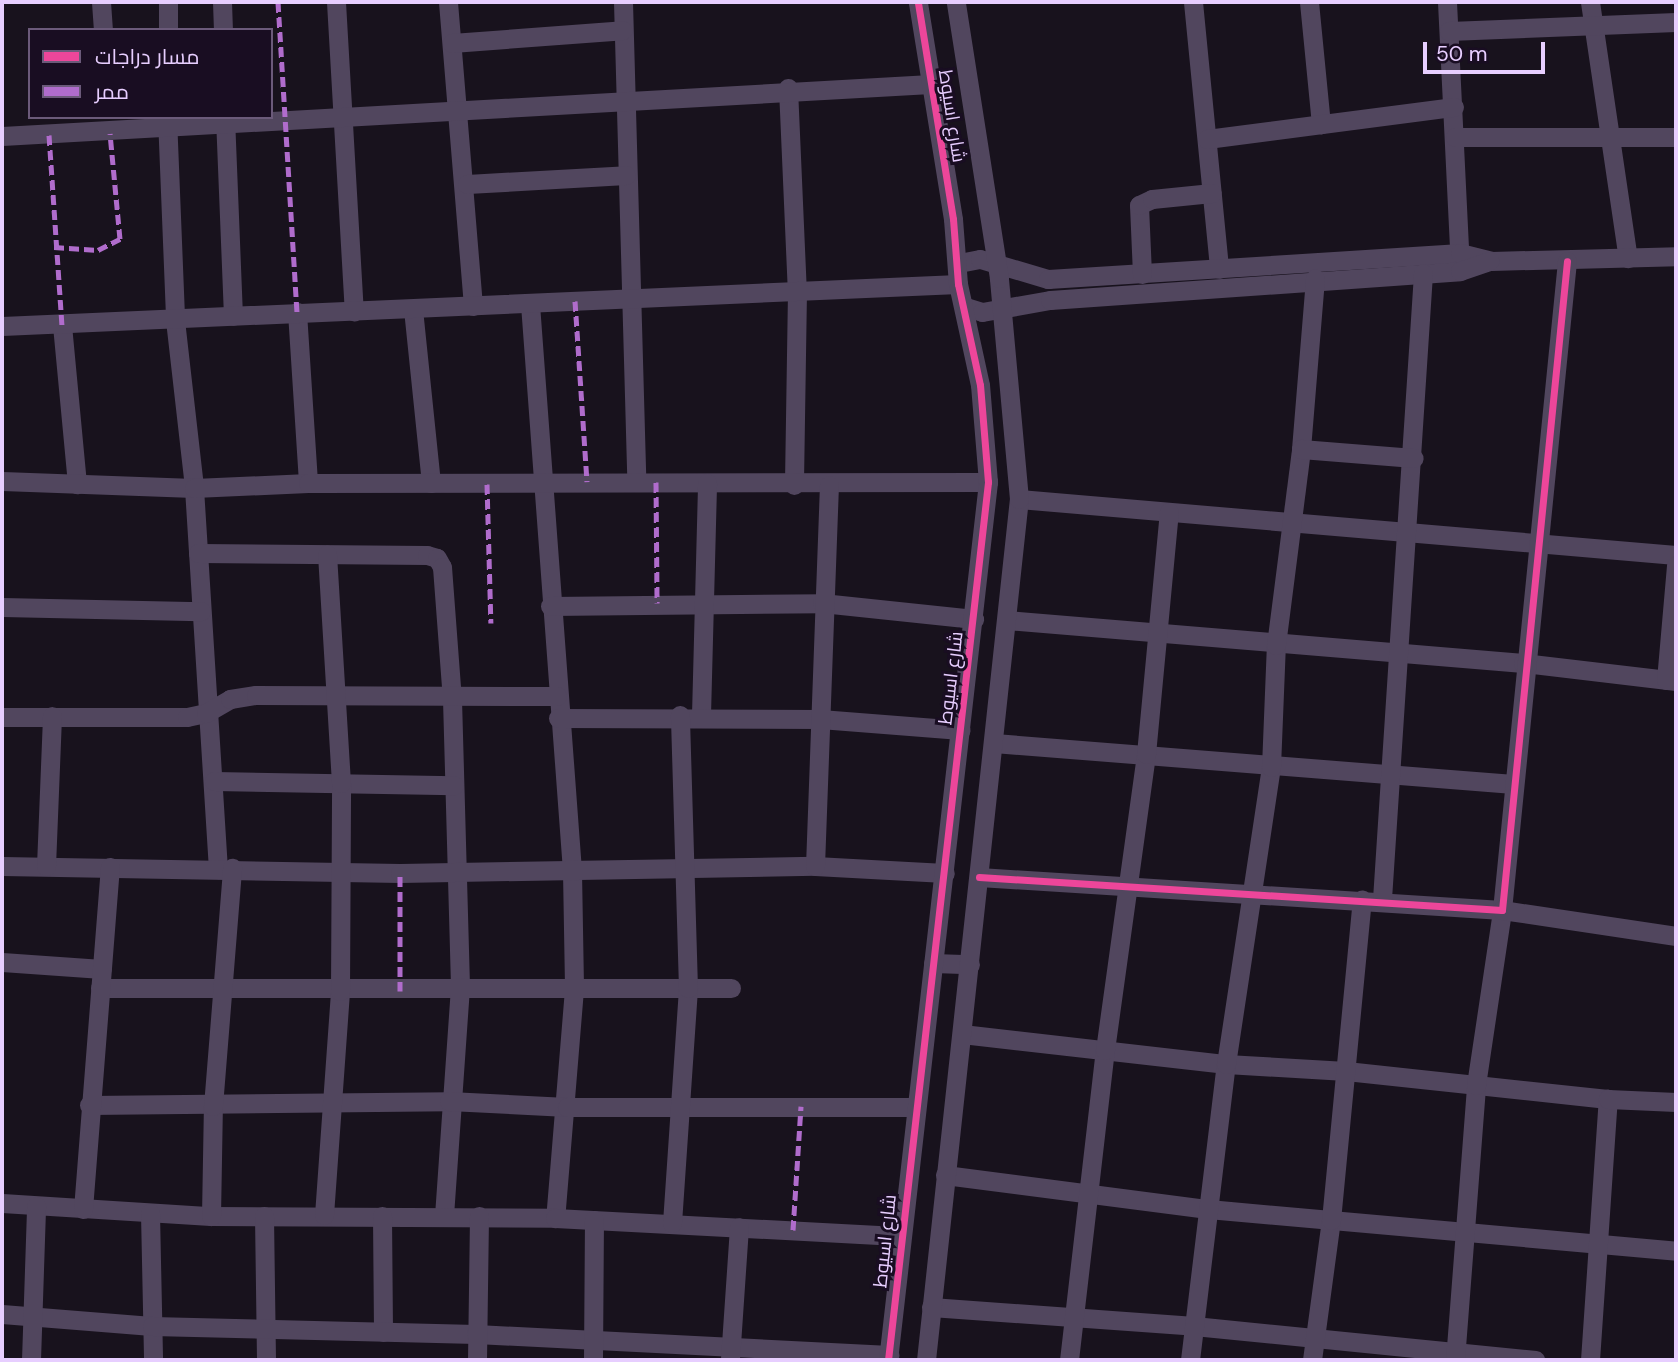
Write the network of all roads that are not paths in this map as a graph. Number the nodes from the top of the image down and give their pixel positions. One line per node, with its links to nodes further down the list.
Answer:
1 (101, 2): 15 (street)
2 (168, 2): 16 (street)
3 (222, 2): 17 (street)
4 (336, 2): 26 (street)
5 (448, 2): 20 (street)
6 (623, 2): 18 (street)
7 (918, 2): 21 (street, شارع اسيوط)
8 (956, 2): 41 (street, شارع اسيوط)
9 (1193, 2): 34 (street)
10 (1310, 2): 29 (street)
11 (1447, 2): 19 (street)
12 (1590, 2): 14 (street)
13 (1676, 22): 14 (street)
14 (1595, 24): 19 (street); 35 (street)
15 (103, 28)
16 (168, 28)
17 (223, 28)
18 (623, 30): 20 (street); 23 (street)
19 (1449, 31): 24 (street)
20 (452, 43): 25 (street)
21 (931, 83): 22 (street); 44 (street, شارع اسيوط)
22 (788, 88): 23 (street); 51 (street)
23 (624, 97): 25 (street); 36 (street)
24 (1454, 107): 29 (street); 32 (street)
25 (460, 110): 26 (street); 37 (street)
26 (340, 118): 27 (street); 59 (street)
27 (225, 120): 28 (street); 61 (street)
28 (167, 122): 30 (street); 62 (street)
29 (1321, 124): 34 (street)
30 (109, 125): 31 (street)
31 (2, 136)
32 (1455, 137): 35 (street); 43 (street)
33 (1676, 137): 35 (street)
34 (1207, 139): 38 (street)
35 (1614, 140): 40 (street)
36 (626, 175): 37 (street); 52 (street)
37 (467, 184): 55 (street)
38 (1212, 193): 45 (street); 47 (street)
39 (1676, 256): 40 (street)
40 (1628, 258): 42 (street)
41 (994, 261): 44 (street); 48 (street); 58 (street, شارع اسيوط)
42 (1567, 261): 43 (street); 82 (street)
43 (1460, 262): 45 (street); 46 (street)
44 (958, 263): 50 (street, شارع اسيوط)
45 (1219, 269): 47 (street)
46 (1423, 273): 49 (street); 66 (street)
47 (1143, 274): 48 (street)
48 (1048, 279): 53 (street)
49 (1315, 279): 53 (street); 65 (street)
50 (958, 284): 51 (street); 56 (street, شارع اسيوط)
51 (797, 291): 52 (street); 75 (street)
52 (632, 300): 54 (street); 69 (street)
53 (1050, 300): 58 (street)
54 (530, 304): 55 (street); 68 (street)
55 (473, 306): 57 (street)
56 (967, 307): 58 (street); 70 (street, شارع اسيوط)
57 (413, 309): 59 (street); 72 (street)
58 (1001, 309): 78 (street, شارع اسيوط)
59 (354, 311): 60 (street)
60 (297, 312): 61 (street); 71 (street)
61 (233, 316): 62 (street)
62 (175, 320): 63 (street); 77 (street)
63 (62, 325): 64 (street); 74 (street)
64 (2, 326)
65 (1301, 449): 66 (street); 80 (street)
66 (1414, 458): 81 (street)
67 (2, 481): 74 (street)
68 (543, 482): 69 (street); 72 (street); 89 (street)
69 (636, 482): 73 (street)
70 (988, 482): 76 (street); 92 (street, شارع اسيوط)
71 (308, 483): 72 (street); 77 (street)
72 (431, 483)
73 (706, 483): 75 (street); 87 (street)
74 (77, 484): 77 (street)
75 (794, 485): 76 (street)
76 (829, 485): 88 (street)
77 (194, 488): 83 (street)
78 (1019, 499): 79 (street); 93 (street, شارع اسيوط)
79 (1169, 512): 80 (street); 94 (street)
80 (1292, 521): 81 (street); 95 (street)
81 (1408, 534): 82 (street); 96 (street)
82 (1538, 542): 85 (street); 97 (street)
83 (198, 553): 84 (street); 91 (street)
84 (327, 554): 100 (street); 101 (street)
85 (1676, 555)
86 (1676, 565): 98 (street)
87 (704, 603): 88 (street); 89 (street); 104 (street)
88 (822, 603): 92 (street); 108 (street)
89 (550, 606): 99 (street)
90 (2, 607): 91 (street)
91 (201, 611): 102 (street)
92 (974, 619): 109 (street, شارع اسيوط)
93 (1007, 620): 94 (street); 110 (street, شارع اسيوط)
94 (1159, 636): 95 (street); 111 (street)
95 (1276, 645): 96 (street); 112 (street)
96 (1396, 653): 97 (street); 113 (street)
97 (1523, 663): 98 (street); 116 (street)
98 (1671, 681)
99 (557, 696): 101 (street); 107 (street)
100 (336, 697): 101 (street); 102 (street); 115 (street)
101 (452, 699): 117 (street)
102 (206, 713): 105 (street); 114 (street)
103 (680, 715): 104 (street); 107 (street); 122 (street)
104 (701, 715): 108 (street)
105 (52, 716): 106 (street); 119 (street)
106 (2, 717)
107 (558, 718): 124 (street)
108 (820, 719): 109 (street); 120 (street)
109 (961, 730): 127 (street, شارع اسيوط)
110 (993, 743): 111 (street); 128 (street, شارع اسيوط)
111 (1146, 754): 112 (street); 129 (street)
112 (1271, 767): 113 (street); 130 (street)
113 (1391, 773): 116 (street); 132 (street)
114 (214, 781): 115 (street); 123 (street)
115 (341, 783): 117 (street); 126 (street)
116 (1513, 784): 133 (street)
117 (454, 785): 125 (street)
118 (2, 866): 119 (street)
119 (46, 866): 121 (street)
120 (815, 866): 122 (street); 127 (street)
121 (110, 867): 123 (street); 138 (street)
122 (685, 868): 124 (street); 140 (street)
123 (225, 869): 126 (street); 143 (street)
124 (572, 871): 125 (street); 142 (street)
125 (459, 872): 126 (street); 139 (street)
126 (339, 873): 144 (street)
127 (945, 873): 136 (street, شارع اسيوط)
128 (979, 877): 129 (street); 137 (street, شارع اسيوط)
129 (1127, 888): 130 (street); 146 (street)
130 (1251, 894): 131 (street); 147 (street)
131 (1362, 899): 132 (street); 148 (street)
132 (1382, 899): 133 (street)
133 (1502, 909): 134 (street); 149 (street)
134 (1676, 936)
135 (2, 962): 138 (street)
136 (933, 963): 137 (street); 158 (street, شارع اسيوط)
137 (970, 964): 145 (street, شارع اسيوط)
138 (101, 979): 143 (street); 154 (street)
139 (460, 987): 142 (street); 144 (street); 152 (street)
140 (688, 988): 141 (street); 142 (street); 157 (street)
141 (731, 988)
142 (574, 989): 156 (street)
143 (225, 990): 144 (street); 155 (street)
144 (340, 991): 151 (street)
145 (962, 1034): 146 (street); 159 (street, شارع اسيوط)
146 (1105, 1050): 147 (street); 160 (street)
147 (1226, 1064): 148 (street); 164 (street)
148 (1346, 1072): 149 (street); 174 (street)
149 (1476, 1085): 150 (street); 177 (street)
150 (1608, 1099): 153 (street); 179 (street)
151 (334, 1101): 152 (street); 155 (street); 166 (street)
152 (449, 1101): 156 (street); 167 (street)
153 (1676, 1102)
154 (89, 1105): 155 (street); 163 (street)
155 (214, 1106): 168 (street)
156 (567, 1107): 157 (street); 172 (street)
157 (681, 1107): 158 (street); 175 (street)
158 (915, 1107): 178 (street, شارع اسيوط)
159 (944, 1175): 160 (street); 181 (street, شارع اسيوط)
160 (1087, 1192): 164 (street); 184 (street)
161 (2, 1203): 162 (street)
162 (36, 1206): 163 (street); 183 (street)
163 (83, 1209): 165 (street)
164 (1208, 1209): 174 (street); 186 (street)
165 (150, 1213): 168 (street); 185 (street)
166 (324, 1215): 169 (street); 170 (street)
167 (444, 1215): 170 (street); 171 (street)
168 (211, 1216): 169 (street)
169 (264, 1216): 187 (street)
170 (382, 1216): 188 (street)
171 (479, 1216): 172 (street); 189 (street)
172 (555, 1217): 173 (street)
173 (594, 1220): 175 (street); 191 (street)
174 (1331, 1220): 177 (street); 190 (street)
175 (672, 1223): 176 (street)
176 (739, 1227): 178 (street); 192 (street)
177 (1468, 1232): 179 (street); 193 (street)
178 (902, 1236): 194 (street, شارع اسيوط)
179 (1598, 1242): 180 (street); 205 (street)
180 (1676, 1251)
181 (931, 1307): 184 (street); 200 (street, شارع اسيوط)
182 (2, 1314): 183 (street)
183 (31, 1316): 185 (street); 195 (street)
184 (1074, 1317): 186 (street); 201 (street)
185 (152, 1326): 187 (street); 196 (street)
186 (1194, 1326): 190 (street); 202 (street)
187 (268, 1330): 188 (street); 197 (street)
188 (383, 1332): 189 (street)
189 (476, 1334): 191 (street); 198 (street)
190 (1315, 1339): 193 (street); 203 (street)
191 (593, 1340): 192 (street); 199 (street)
192 (730, 1355): 194 (street)
193 (1455, 1357): 204 (street)
194 (889, 1358)
195 (31, 1360)
196 (153, 1360)
197 (266, 1360)
198 (477, 1360)
199 (593, 1360)
200 (926, 1360)
201 (1069, 1360)
202 (1190, 1360)
203 (1312, 1360)
204 (1535, 1360)
205 (1590, 1360)

